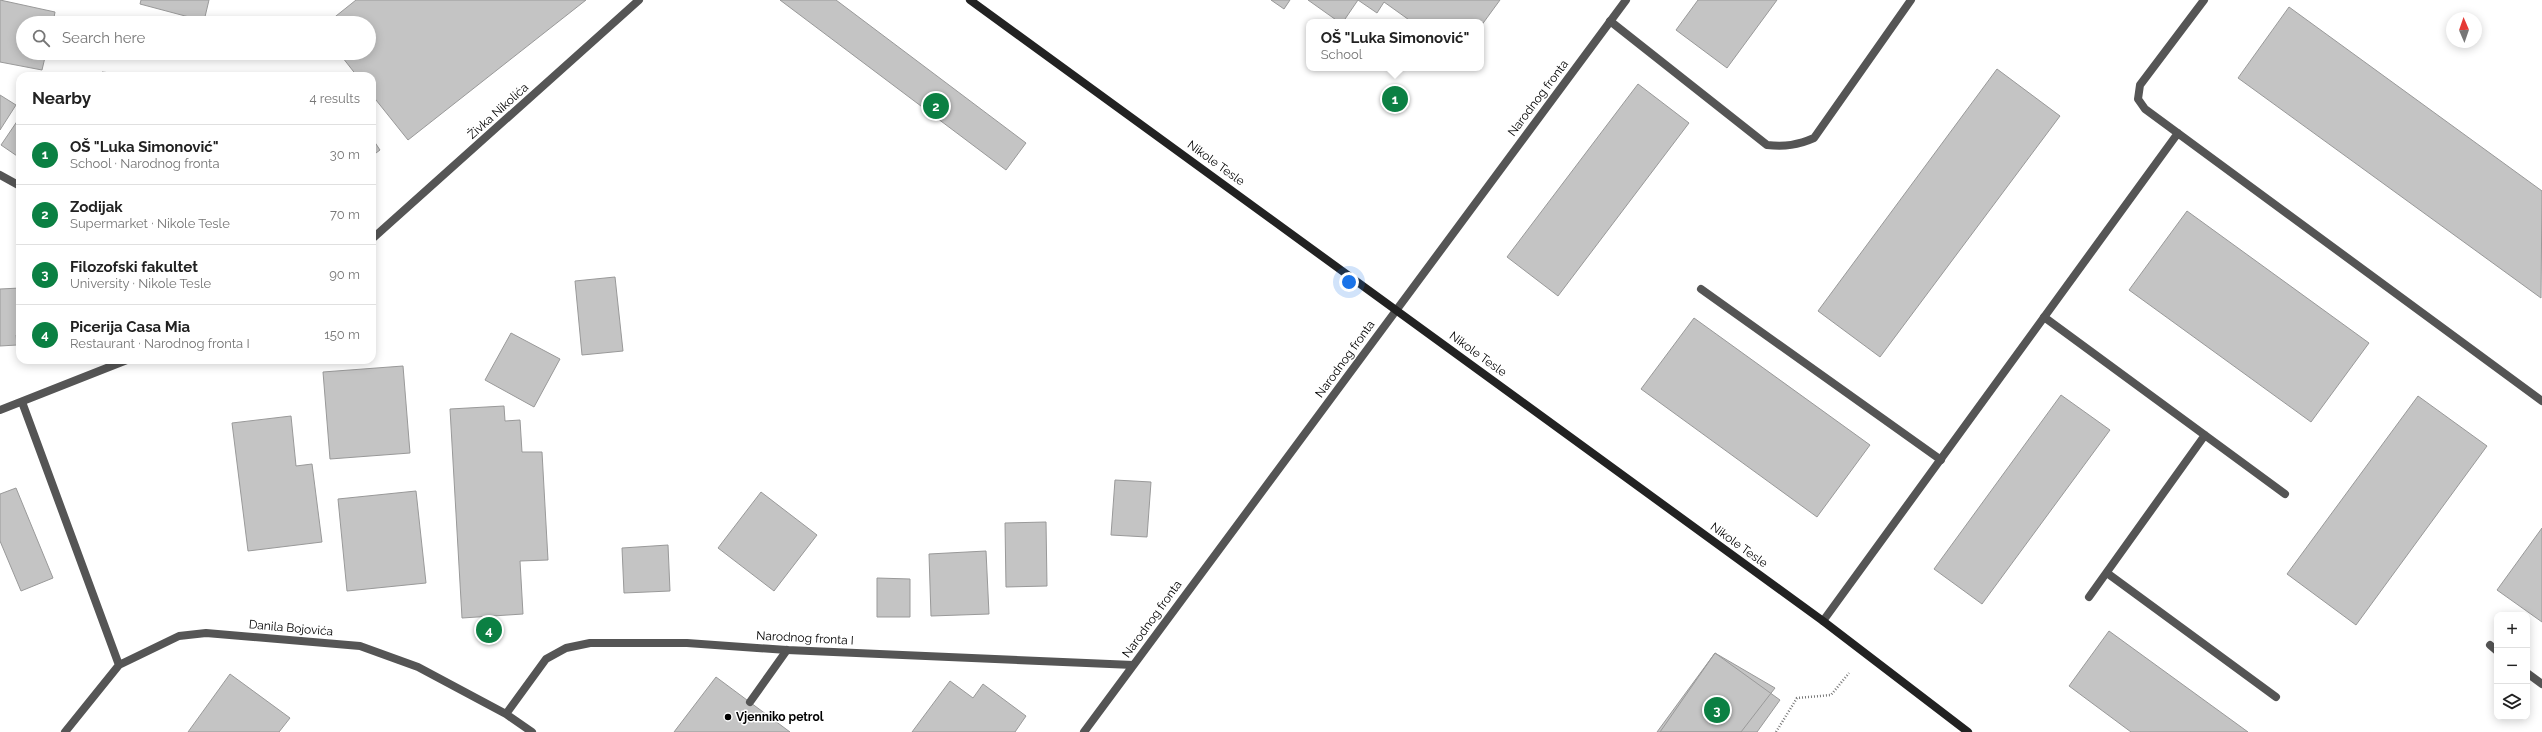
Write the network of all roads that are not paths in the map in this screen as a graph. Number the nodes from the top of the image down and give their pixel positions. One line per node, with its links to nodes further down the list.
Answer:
1 (639, 0): 10 (street, Živka Nikolića)
2 (970, 0): 12 (street, Nikole Tesle)
3 (1626, 0): 6 (street, Narodnog fronta)
4 (1911, 0): 6 (street)
5 (2204, 0): 7 (street)
6 (1610, 21): 12 (street, Narodnog fronta)
7 (2178, 133): 13 (street); 15 (street)
8 (0, 175): 9 (street)
9 (16, 184)
10 (376, 235)
11 (1701, 289): 19 (street)
12 (1396, 309): 23 (street, Nikole Tesle); 28 (street, Narodnog fronta)
13 (2044, 317): 18 (street); 19 (street)
14 (116, 364): 16 (street)
15 (2542, 401)
16 (22, 402): 17 (street); 27 (street)
17 (0, 410)
18 (2205, 435): 20 (street); 21 (street)
19 (1940, 460): 23 (street)
20 (2286, 494)
21 (2106, 573): 22 (street); 31 (street)
22 (2089, 597)
23 (1824, 621): 37 (street, Nikole Tesle)
24 (2490, 646): 25 (street)
25 (2494, 649)
26 (787, 650): 28 (street, Narodnog fronta I); 32 (street); 33 (street, Narodnog fronta I)
27 (118, 665): 33 (street, Danila Bojovića); 34 (street, Danila Bojovića)
28 (1133, 665): 36 (street, Narodnog fronta)
29 (2530, 675): 30 (street)
30 (2542, 684)
31 (2276, 697)
32 (750, 702)
33 (506, 714): 35 (street, Danila Bojovića)
34 (65, 732)
35 (532, 732)
36 (1084, 732)
37 (1968, 732)

